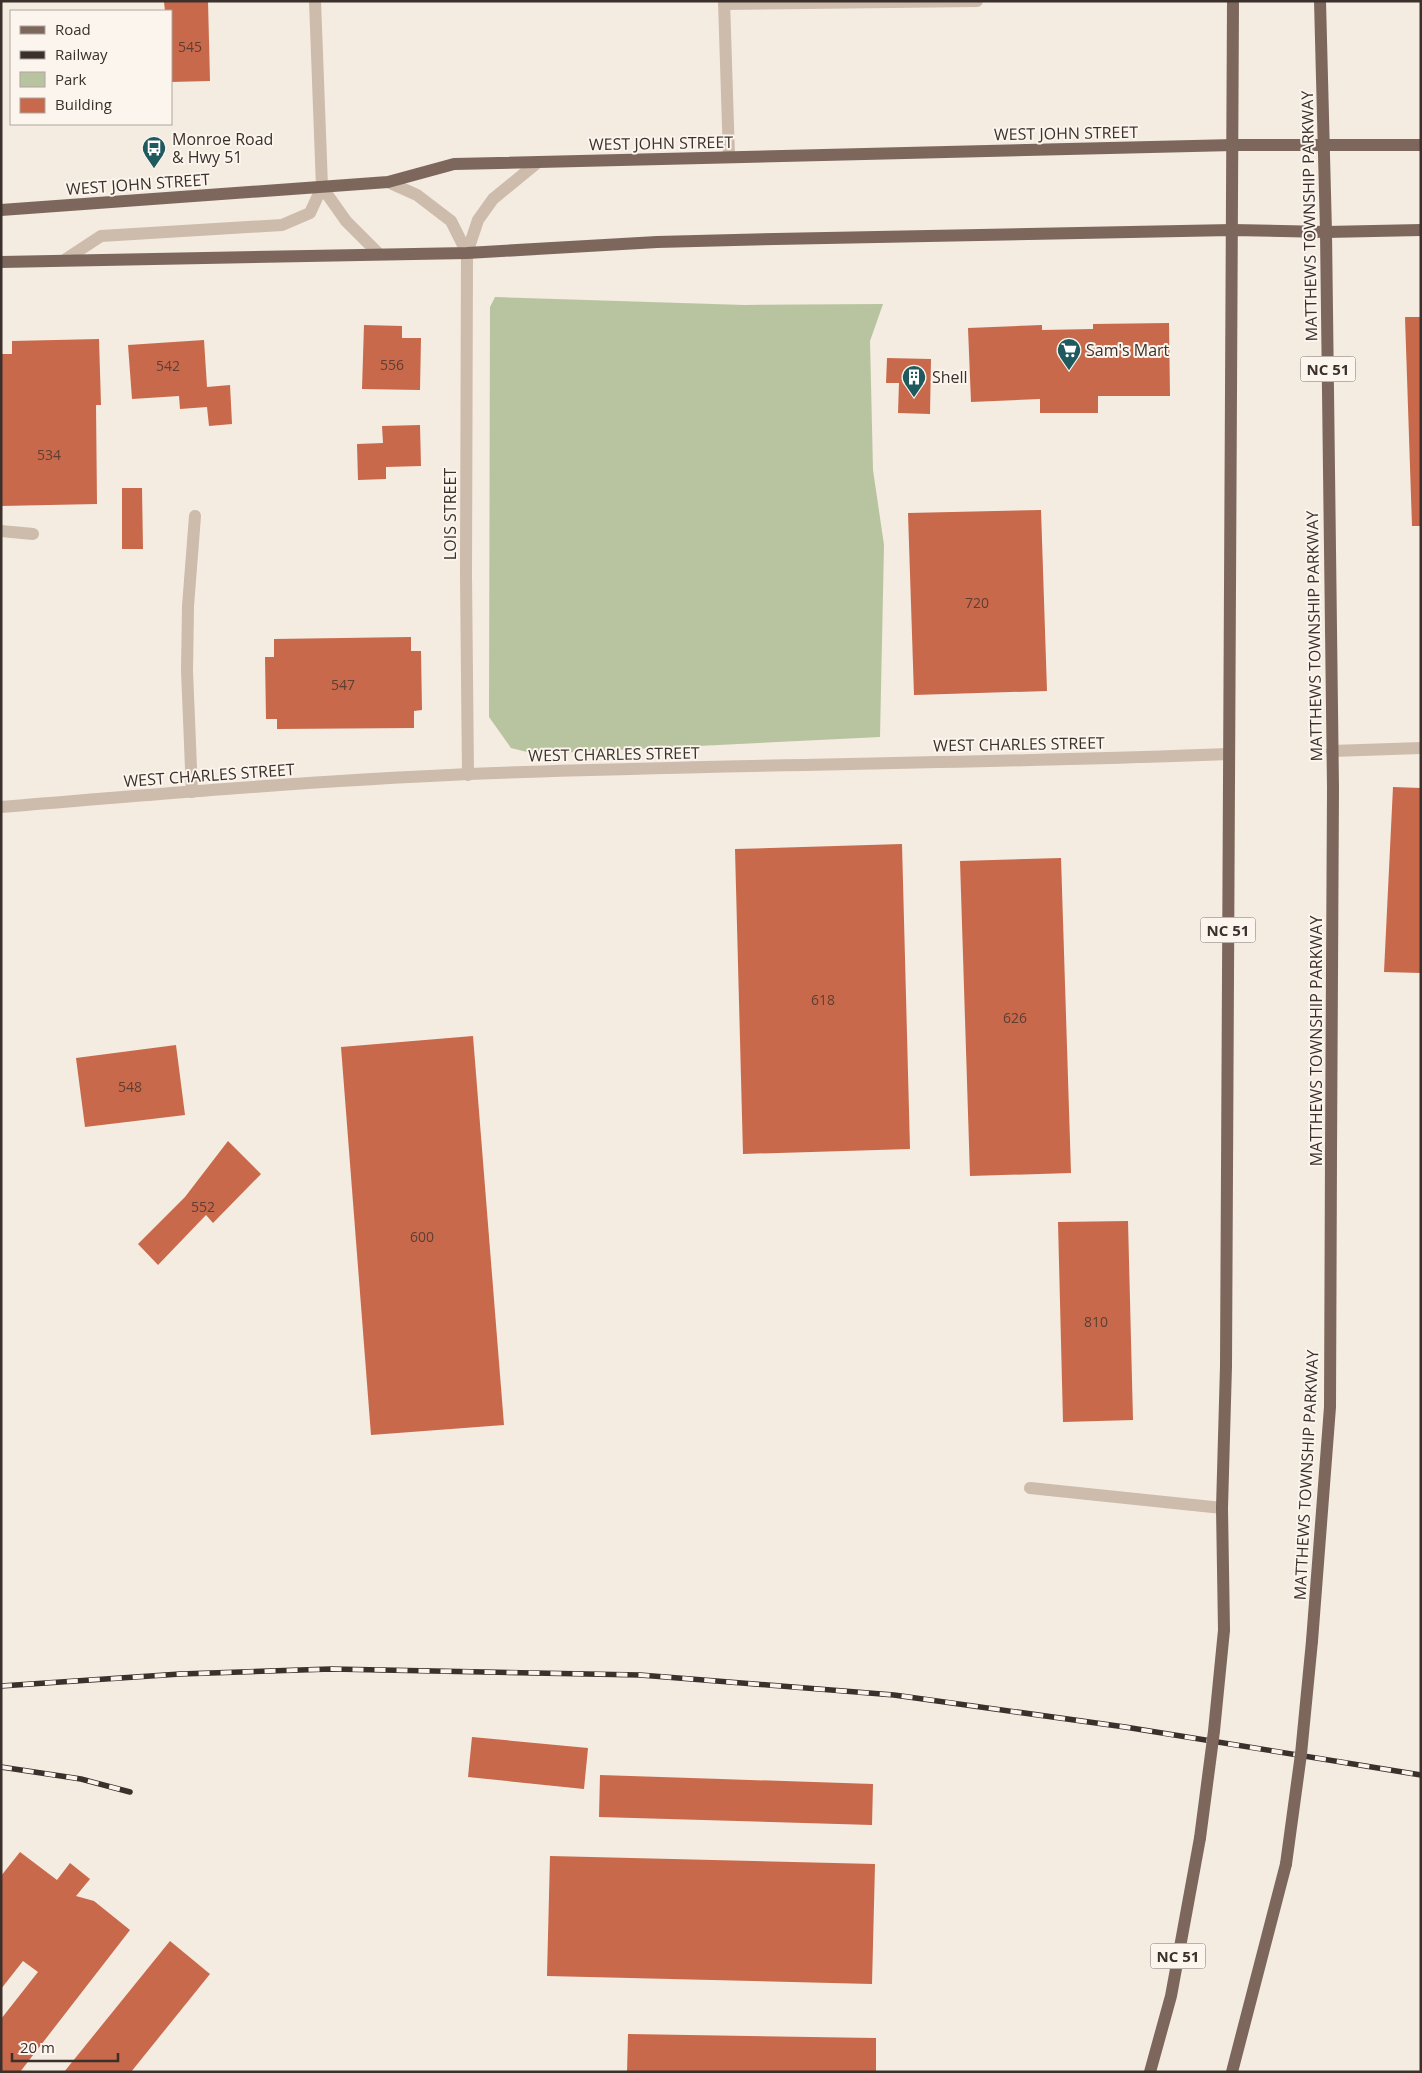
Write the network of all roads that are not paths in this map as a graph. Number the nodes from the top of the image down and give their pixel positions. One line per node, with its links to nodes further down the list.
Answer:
1 (315, 1): 12 (street)
2 (977, 1): 5 (street)
3 (1233, 1): 7 (main road, NC 51)
4 (1320, 1): 6 (main road, MATTHEWS TOWNSHIP PARKWAY / NC 51)
5 (724, 3): 9 (street)
6 (1324, 144): 7 (main road, WEST JOHN STREET); 8 (main road, WEST JOHN STREET); 16 (main road, MATTHEWS TOWNSHIP PARKWAY / NC 51)
7 (1234, 145): 9 (main road, WEST JOHN STREET); 14 (main road, NC 51)
8 (1421, 145)
9 (729, 158): 10 (main road, WEST JOHN STREET)
10 (538, 162): 11 (main road, WEST JOHN STREET); 17 (street, LOIS STREET)
11 (388, 182): 12 (main road, WEST JOHN STREET); 17 (street, LOIS STREET)
12 (322, 186): 13 (main road, WEST JOHN STREET); 18 (street); 19 (street)
13 (1, 210)
14 (1232, 230): 16 (main road); 17 (main road); 26 (main road, NC 51)
15 (1421, 230): 16 (main road)
16 (1326, 232): 25 (main road, MATTHEWS TOWNSHIP PARKWAY / NC 51)
17 (467, 253): 18 (main road); 27 (street, LOIS STREET)
18 (379, 254): 19 (main road)
19 (66, 259): 20 (main road)
20 (1, 262)
21 (195, 516): 28 (street)
22 (1, 531): 23 (street)
23 (33, 534)
24 (1421, 748): 25 (street)
25 (1332, 751): 33 (main road, MATTHEWS TOWNSHIP PARKWAY / NC 51, bridge)
26 (1229, 754): 27 (street, WEST CHARLES STREET); 31 (main road, NC 51)
27 (468, 774): 28 (street, WEST CHARLES STREET)
28 (192, 792): 29 (street, WEST CHARLES STREET)
29 (1, 807)
30 (1030, 1488): 31 (street)
31 (1222, 1508): 32 (main road, NC 51, bridge)
32 (1150, 2072)
33 (1232, 2072)

